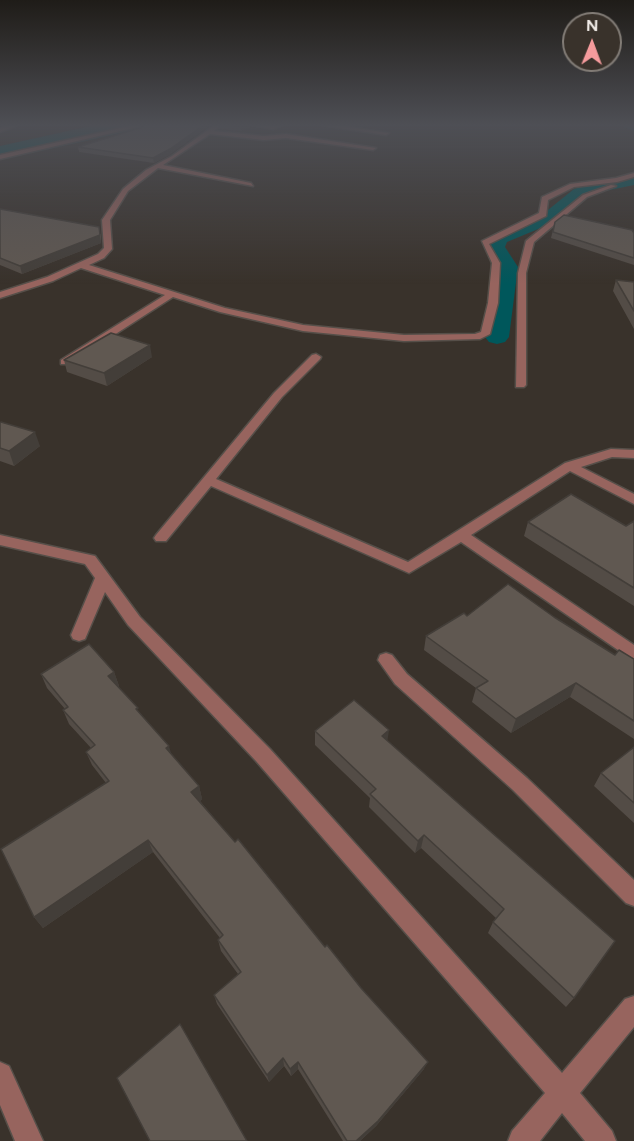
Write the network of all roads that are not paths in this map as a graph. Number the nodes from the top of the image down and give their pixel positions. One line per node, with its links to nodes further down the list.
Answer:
1 (142, 177): 6 (street)
2 (213, 177): 5 (street)
3 (626, 177): 7 (street)
4 (634, 183): 11 (street)
5 (251, 185)
6 (84, 266): 7 (street); 8 (street)
7 (172, 294): 10 (street)
8 (0, 295)
9 (316, 357): 14 (street)
10 (65, 362)
11 (520, 385)
12 (634, 454): 13 (street)
13 (570, 466): 15 (street); 16 (street)
14 (207, 480): 16 (street); 17 (street)
15 (634, 500)
16 (462, 536): 21 (street)
17 (161, 538)
18 (0, 540): 19 (street)
19 (103, 578): 20 (street); 26 (street)
20 (79, 635)
21 (634, 654)
22 (386, 660): 23 (street)
23 (634, 895)
24 (634, 1008): 26 (street)
25 (0, 1075): 27 (street)
26 (562, 1092): 28 (street); 29 (street)
27 (29, 1141)
28 (522, 1141)
29 (602, 1141)

